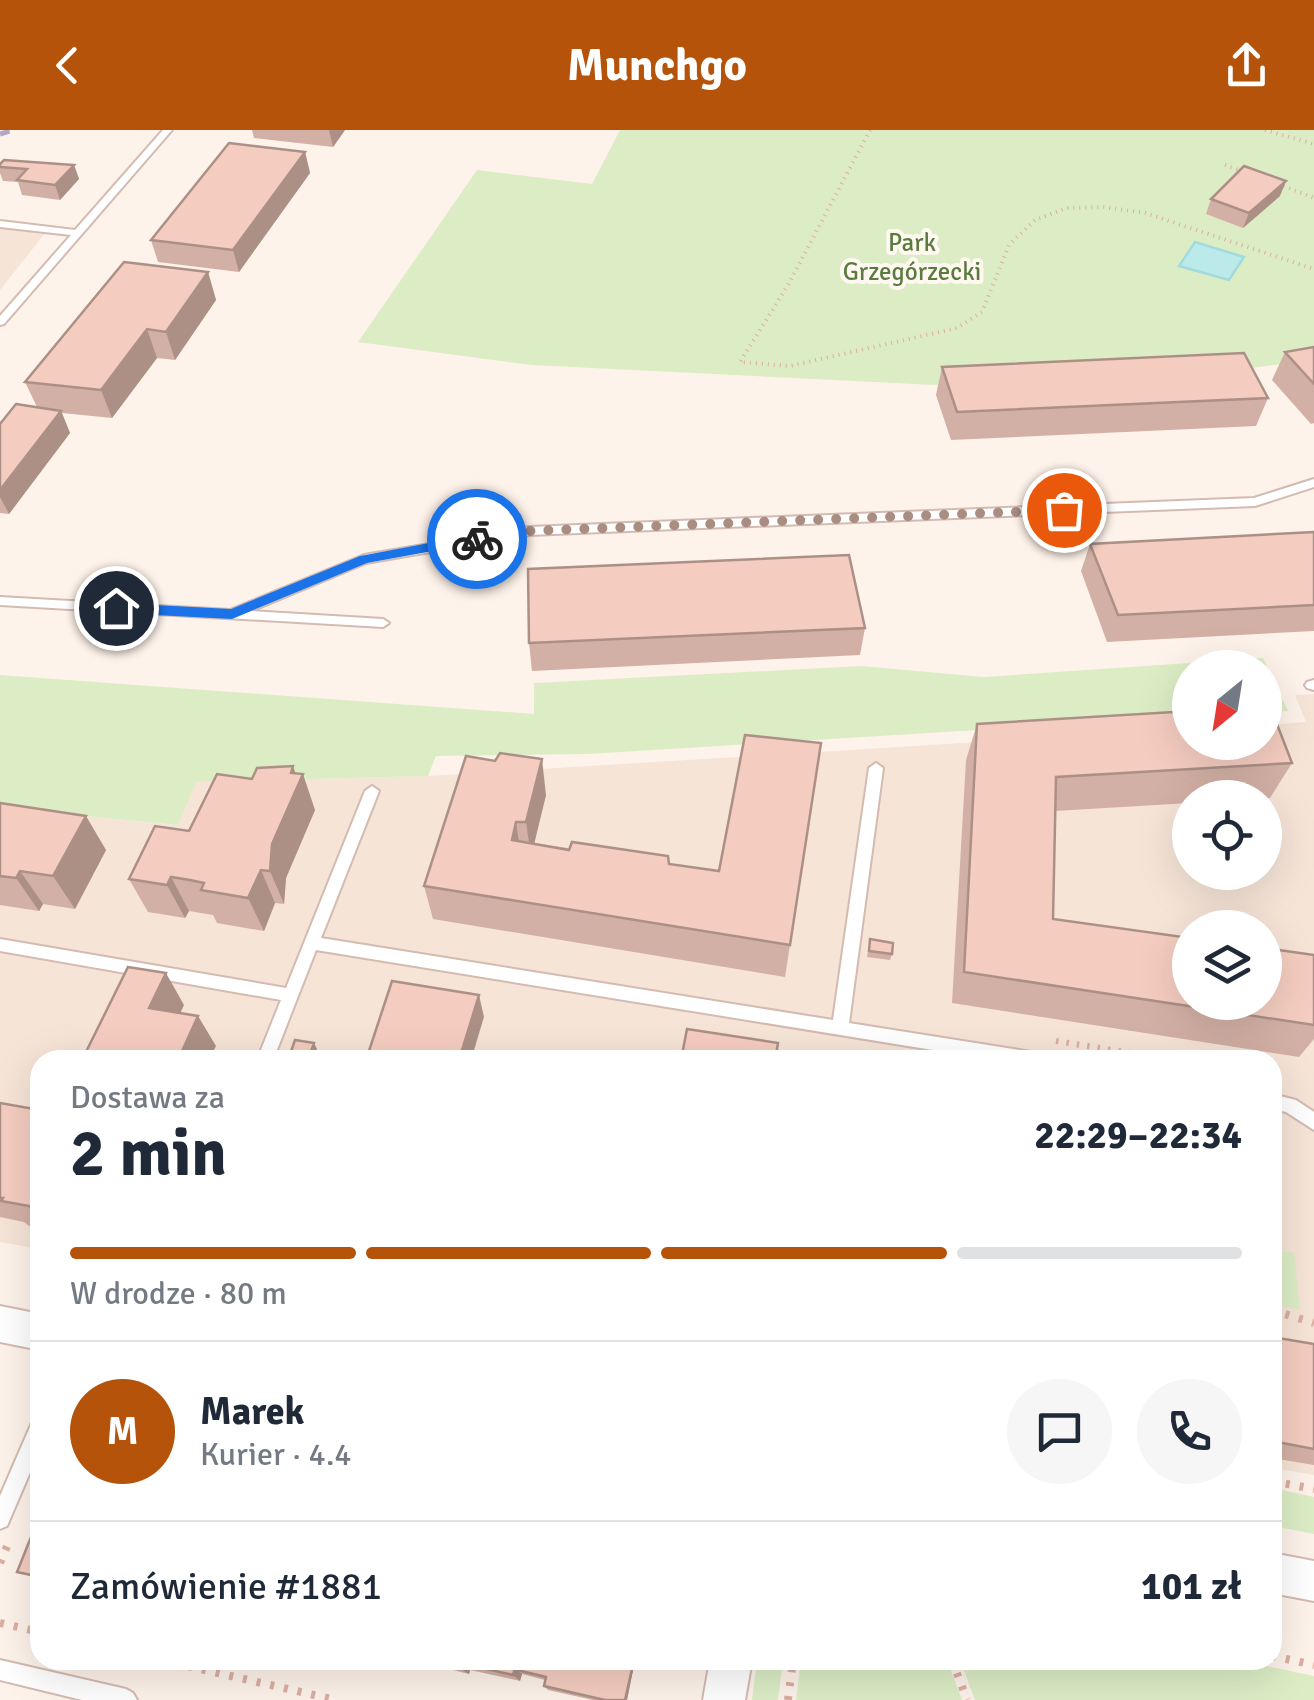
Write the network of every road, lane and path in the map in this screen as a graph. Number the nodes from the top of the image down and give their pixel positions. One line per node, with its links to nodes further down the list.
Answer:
1 (168, 130): 10 (lane)
2 (870, 130): 11 (path)
3 (1265, 130): 4 (path)
4 (1314, 144)
5 (1225, 165): 6 (path)
6 (1256, 176)
7 (1272, 182): 8 (path)
8 (1314, 198)
9 (0, 224): 10 (lane)
10 (76, 233): 12 (lane)
11 (1314, 269)
12 (0, 322)
13 (1314, 483): 15 (lane)
14 (0, 601): 15 (lane)
15 (232, 614): 16 (lane)
16 (383, 623)
17 (876, 768): 22 (lane)
18 (372, 791): 19 (lane)
19 (311, 943): 21 (lane); 22 (lane)
20 (0, 946): 21 (lane)
21 (290, 995): 23 (lane)
22 (840, 1026): 24 (lane)
23 (270, 1050)
24 (980, 1050)
25 (1282, 1103): 26 (lane)
26 (1314, 1122)
27 (1282, 1313): 29 (path)
28 (0, 1324): 30 (street)
29 (1314, 1324)
30 (30, 1330)
31 (30, 1450): 34 (lane)
32 (1282, 1483): 33 (path)
33 (1314, 1489)
34 (0, 1519)
35 (1282, 1575): 36 (street)
36 (1314, 1581)
37 (0, 1623): 38 (path)
38 (30, 1630)
39 (1282, 1658): 40 (path)
40 (1314, 1665)
41 (0, 1670): 46 (lane)
42 (205, 1670): 47 (path)
43 (728, 1670): 48 (street)
44 (792, 1670): 49 (path)
45 (956, 1670): 50 (path)
46 (126, 1700)
47 (336, 1700)
48 (724, 1700)
49 (788, 1700)
50 (967, 1700)

